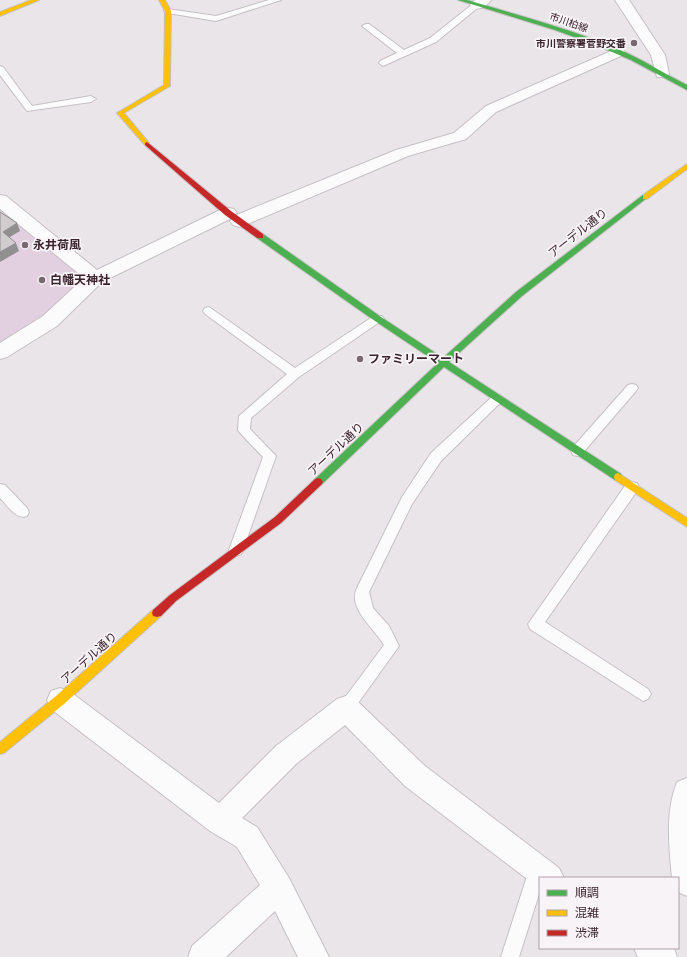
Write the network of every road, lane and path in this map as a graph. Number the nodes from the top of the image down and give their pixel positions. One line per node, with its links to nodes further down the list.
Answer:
1 (36, 0): 8 (street)
2 (162, 0): 7 (street)
3 (277, 0): 7 (lane)
4 (461, 0): 6 (street, 市川柏線)
5 (622, 0): 10 (street)
6 (481, 2): 11 (lane); 12 (street, 市川柏線)
7 (168, 11): 20 (street)
8 (0, 14)
9 (366, 26): 11 (lane)
10 (653, 48): 12 (street); 15 (street)
11 (404, 54): 13 (lane)
12 (624, 54): 15 (street, 市川柏線); 20 (street)
13 (383, 63)
14 (0, 69): 17 (lane)
15 (662, 74): 16 (street, 市川柏線)
16 (687, 88)
17 (91, 99)
18 (687, 166): 25 (street, アーデル通り)
19 (1, 201): 21 (street)
20 (234, 217): 21 (street); 23 (street)
21 (95, 278): 24 (street)
22 (209, 311): 26 (lane)
23 (378, 319): 25 (street); 26 (lane)
24 (0, 352)
25 (444, 363): 28 (street); 34 (street, アーデル通り)
26 (295, 374): 34 (lane)
27 (632, 388): 29 (lane)
28 (497, 399): 29 (street); 37 (lane)
29 (577, 451): 30 (street)
30 (632, 487): 33 (street); 35 (lane)
31 (0, 489): 32 (lane)
32 (22, 512)
33 (687, 523)
34 (236, 550): 36 (street, アーデル通り)
35 (643, 694)
36 (60, 700): 38 (street, アーデル通り); 40 (street)
37 (346, 708): 40 (street); 41 (street)
38 (0, 749)
39 (687, 792): 42 (street)
40 (220, 821): 44 (street)
41 (544, 874)
42 (687, 881)
43 (539, 886): 48 (lane)
44 (278, 888): 46 (street); 47 (street)
45 (650, 949): 49 (street)
46 (203, 957)
47 (314, 957)
48 (510, 957)
49 (662, 957)

